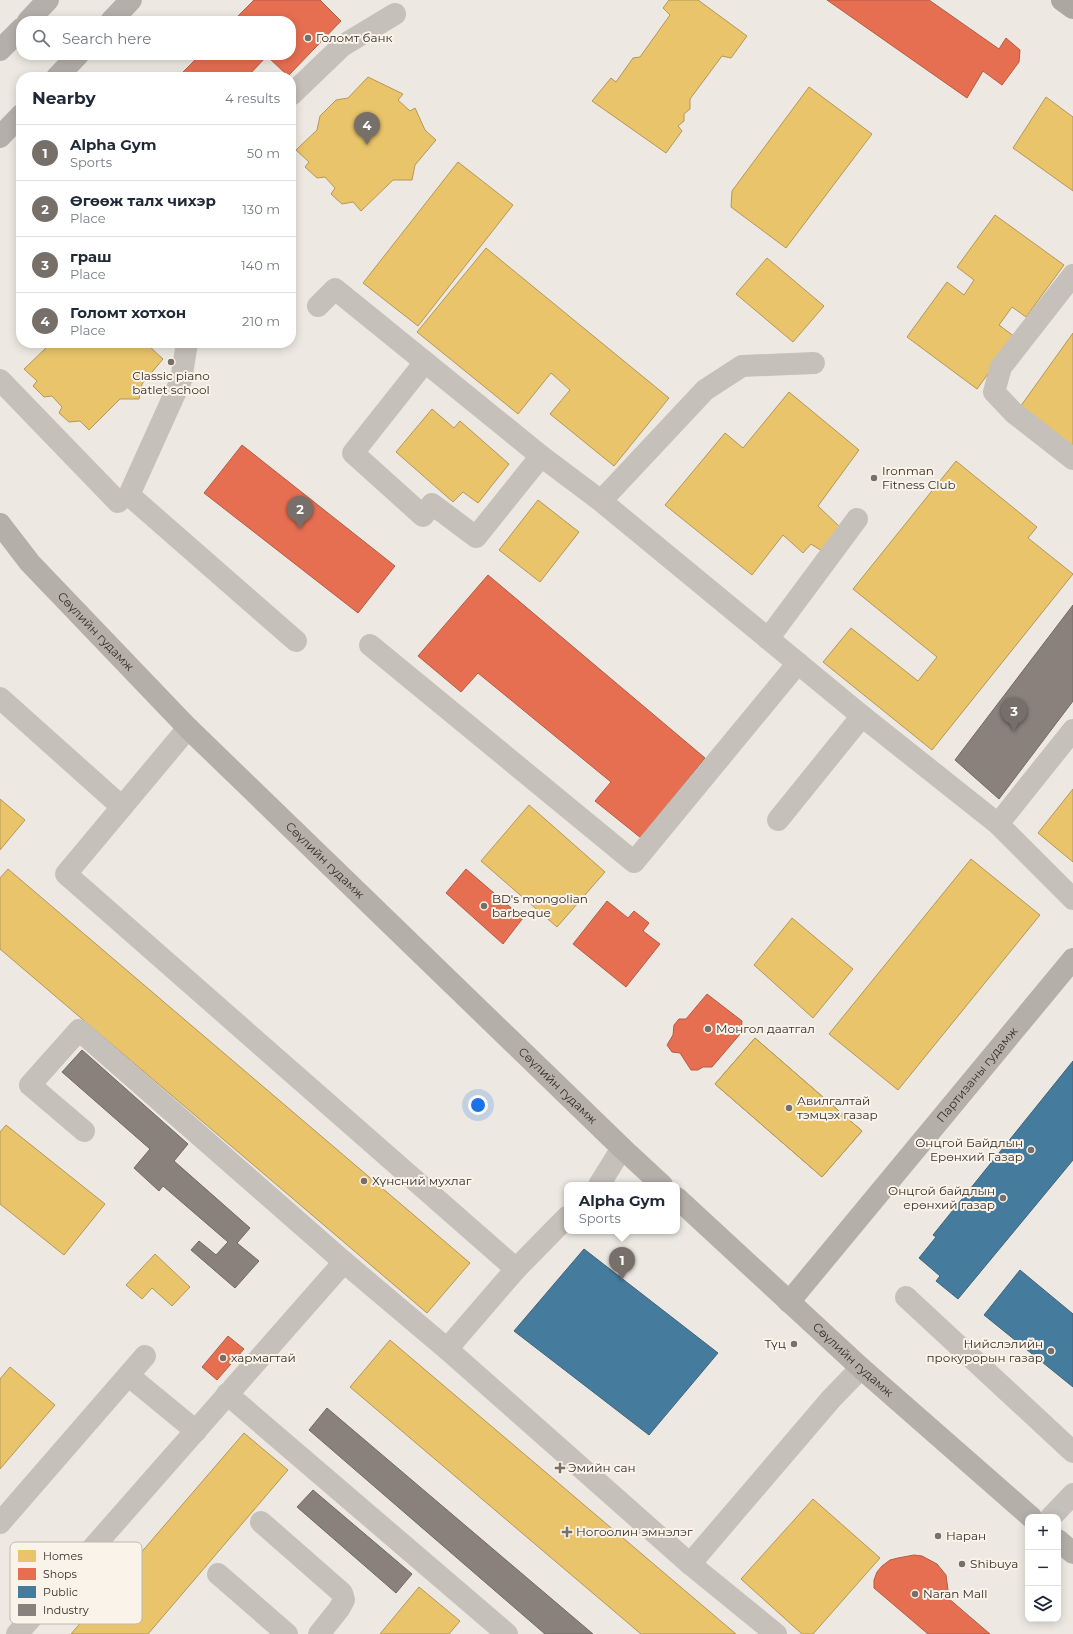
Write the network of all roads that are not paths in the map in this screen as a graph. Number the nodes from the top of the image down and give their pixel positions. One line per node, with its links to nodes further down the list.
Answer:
1 (48, 0): 6 (main road)
2 (131, 0): 7 (main road)
3 (1062, 0): 4 (highway)
4 (1073, 8)
5 (395, 14): 10 (street)
6 (33, 16)
7 (116, 16)
8 (73, 60): 9 (main road)
9 (62, 72)
10 (296, 90)
11 (16, 120): 12 (main road)
12 (0, 137)
13 (1073, 275): 20 (street)
14 (318, 306): 16 (street)
15 (185, 348): 26 (street)
16 (425, 362): 19 (street); 19 (street)
17 (814, 363): 21 (street)
18 (0, 380): 22 (street)
19 (541, 456): 21 (street)
20 (1073, 459)
21 (601, 501): 25 (street)
22 (118, 502)
23 (857, 519): 25 (street)
24 (0, 524): 31 (main road, Сөүлийн гудамж)
25 (768, 639): 28 (street)
26 (296, 641)
27 (370, 645): 28 (street)
28 (798, 663): 30 (street)
29 (0, 698): 33 (street)
30 (862, 716): 34 (street); 35 (street)
31 (188, 728): 33 (street); 39 (main road, Сөүлийн гудамж)
32 (1073, 730): 35 (street)
33 (122, 807): 45 (street)
34 (778, 820)
35 (998, 824): 36 (street)
36 (1073, 899)
37 (1073, 959): 47 (main road, Партизаны гудамж)
38 (84, 1131): 44 (street)
39 (622, 1148): 40 (street); 41 (main road, Сөүлийн гудамж)
40 (601, 1182)
41 (659, 1182)
42 (680, 1201): 47 (main road, Сөүлийн гудамж)
43 (564, 1220): 45 (street)
44 (344, 1262): 48 (street); 52 (street)
45 (516, 1268): 48 (street)
46 (906, 1297): 54 (street)
47 (789, 1302): 50 (main road, Сөүлийн гудамж)
48 (447, 1349): 63 (street)
49 (145, 1356): 51 (street)
50 (861, 1368): 56 (main road, Сөүлийн гудамж); 63 (street)
51 (129, 1376): 53 (street); 59 (street)
52 (227, 1394): 53 (street); 69 (street)
53 (196, 1431): 60 (street)
54 (1073, 1452)
55 (1073, 1494): 57 (street)
56 (1028, 1514)
57 (1054, 1514)
58 (261, 1522): 68 (street)
59 (0, 1523)
60 (98, 1542)
61 (1061, 1543): 62 (main road)
62 (1073, 1553)
63 (690, 1564): 70 (street)
64 (218, 1574): 67 (street)
65 (26, 1624): 66 (street)
66 (17, 1634)
67 (287, 1634)
68 (319, 1634)
69 (507, 1634)
70 (776, 1634)

